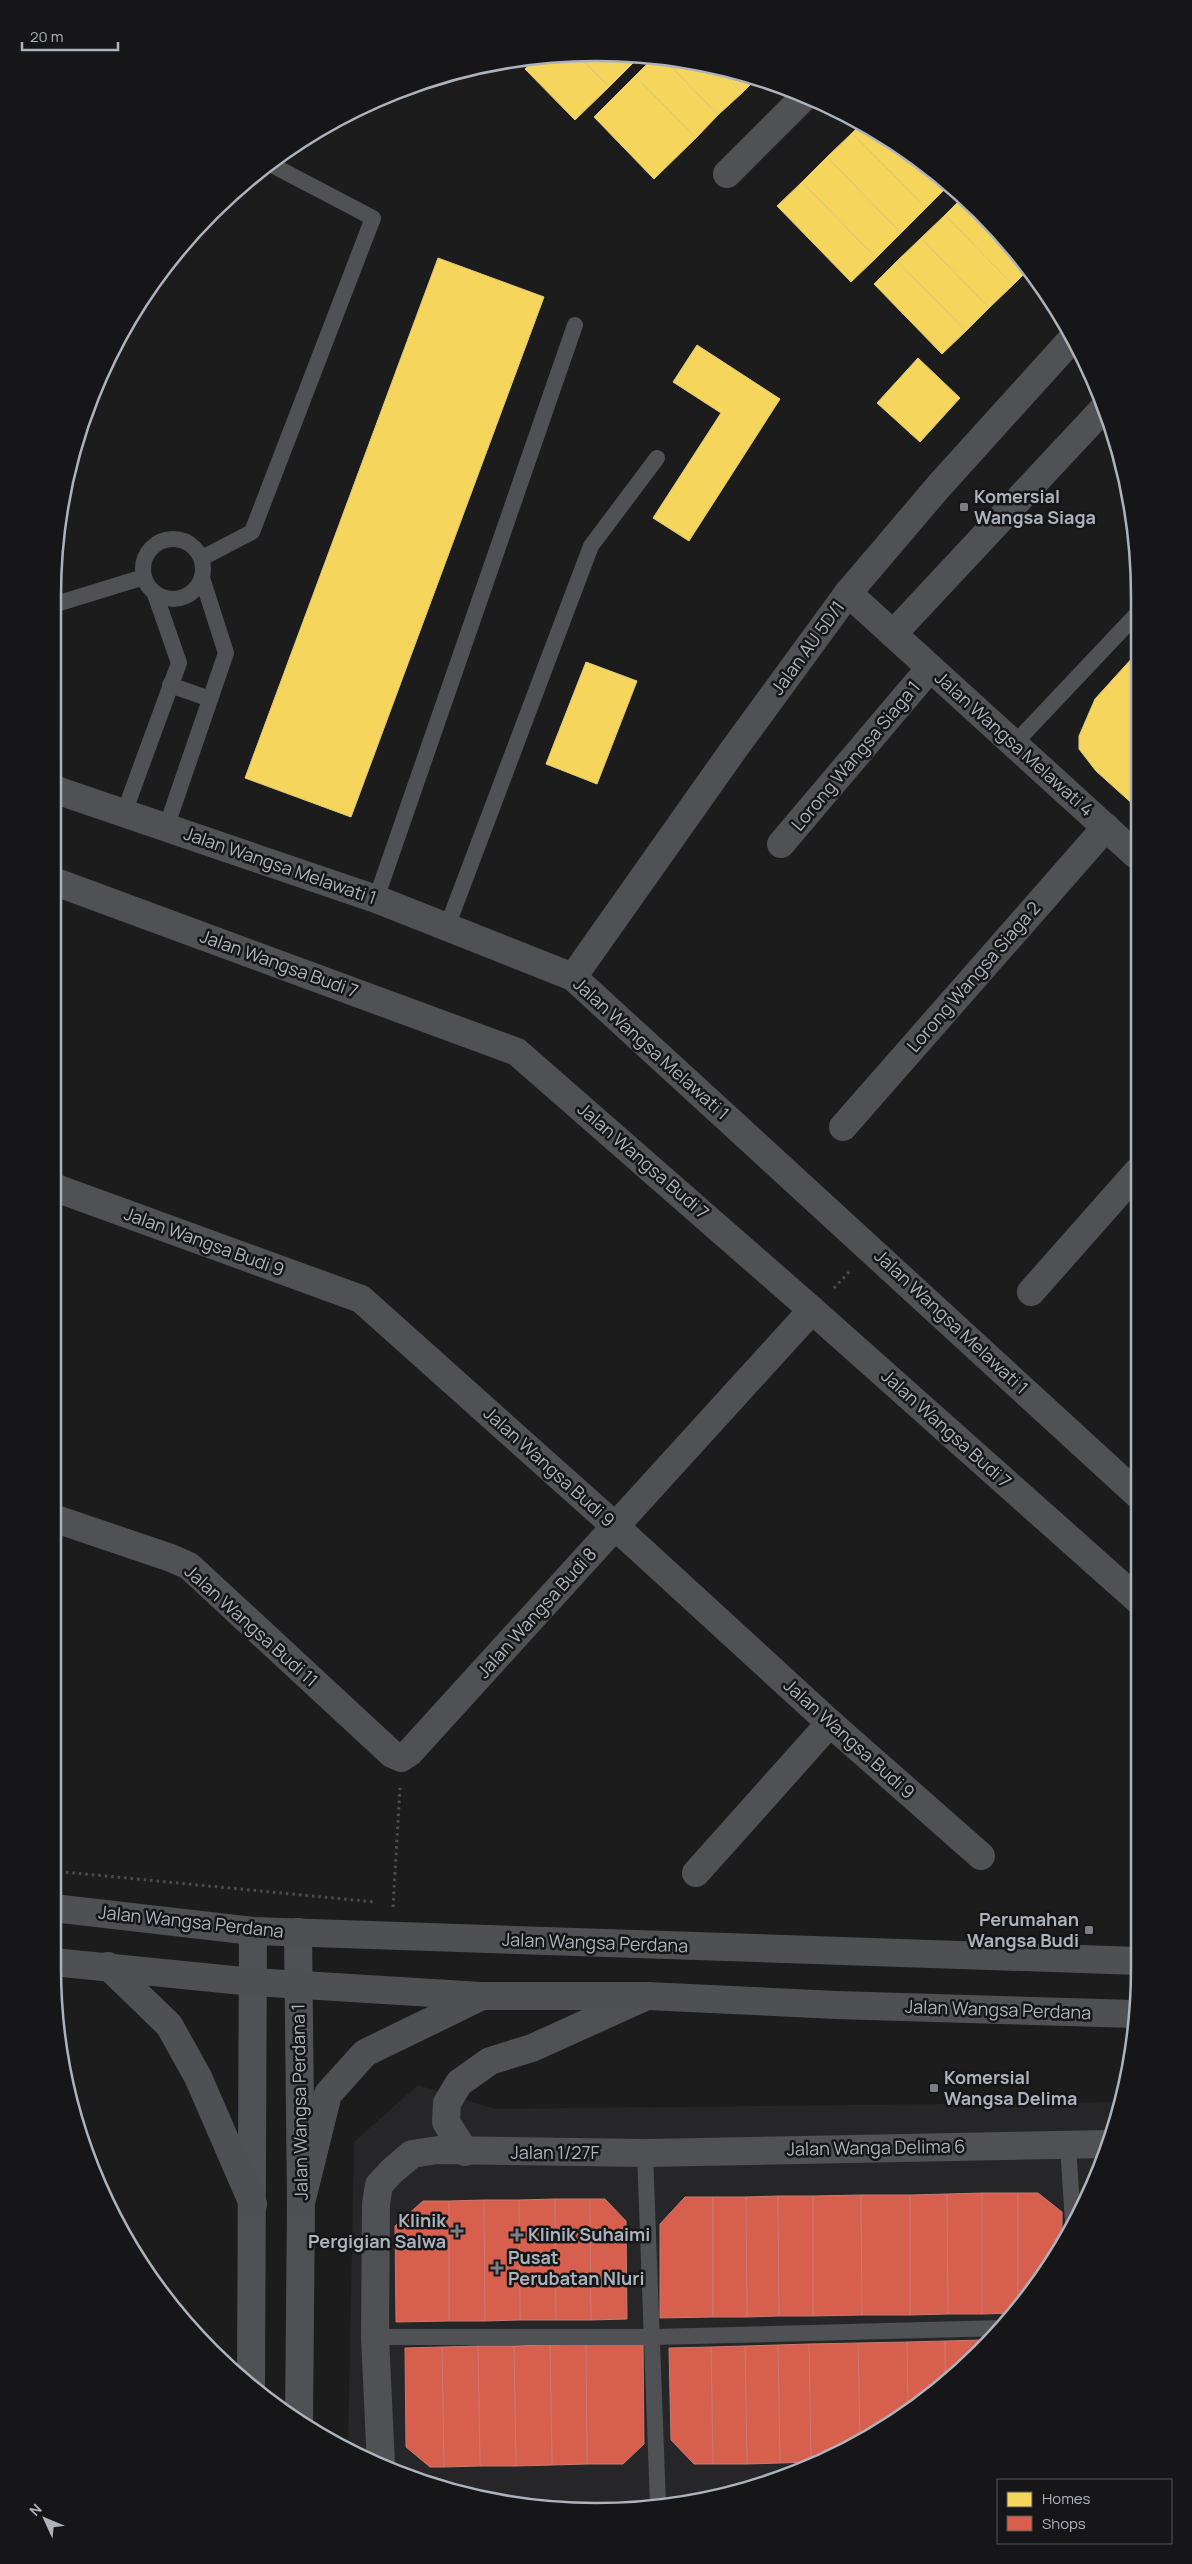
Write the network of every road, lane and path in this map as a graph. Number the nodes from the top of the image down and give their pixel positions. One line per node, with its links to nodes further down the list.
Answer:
1 (800, 101): 3 (street)
2 (276, 167): 8 (lane)
3 (727, 174)
4 (575, 325): 29 (lane)
5 (1067, 344): 11 (street, Jalan AU 5D/1)
6 (1098, 414): 15 (street)
7 (657, 458): 30 (lane)
8 (202, 558): 9 (lane); 10 (lane)
9 (144, 577): 12 (lane); 13 (lane)
10 (202, 578): 12 (lane); 18 (lane)
11 (848, 593): 15 (street, Jalan Wangsa Melawati 4); 31 (street, Jalan AU 5D/1)
12 (155, 594): 17 (lane)
13 (61, 601)
14 (1131, 620): 19 (lane)
15 (893, 634): 16 (street, Jalan Wangsa Melawati 4)
16 (930, 668): 19 (street, Jalan Wangsa Melawati 4); 26 (street, Lorong Wangsa Siaga 1)
17 (170, 685): 18 (lane); 20 (lane)
18 (210, 699): 25 (lane)
19 (1014, 744): 24 (street, Jalan Wangsa Melawati 4)
20 (136, 781): 22 (lane); 23 (lane)
21 (61, 792): 22 (street, Jalan Wangsa Melawati 1)
22 (86, 800): 23 (street, Jalan Wangsa Melawati 1)
23 (124, 813): 25 (street, Jalan Wangsa Melawati 1)
24 (1106, 827): 27 (street, Jalan Wangsa Melawati 4); 32 (street, Lorong Wangsa Siaga 2)
25 (166, 828): 29 (street, Jalan Wangsa Melawati 1)
26 (781, 844)
27 (1131, 850)
28 (61, 884): 37 (street, Jalan Wangsa Budi 7)
29 (376, 899): 30 (street, Jalan Wangsa Melawati 1)
30 (447, 927): 31 (street, Jalan Wangsa Melawati 1)
31 (573, 977): 35 (street, Jalan Wangsa Melawati 1)
32 (843, 1127)
33 (1131, 1179): 36 (street)
34 (61, 1189): 40 (street, Jalan Wangsa Budi 9)
35 (872, 1249): 37 (path); 38 (street, Jalan Wangsa Melawati 1)
36 (1031, 1292)
37 (812, 1310): 40 (street, Jalan Wangsa Budi 8); 41 (street, Jalan Wangsa Budi 7)
38 (1131, 1489)
39 (61, 1521): 43 (street, Jalan Wangsa Budi 11)
40 (616, 1527): 42 (street, Jalan Wangsa Budi 9); 43 (street, Jalan Wangsa Budi 8)
41 (1131, 1594)
42 (830, 1723): 44 (street, Jalan Wangsa Budi 9); 45 (street)
43 (401, 1758): 49 (path)
44 (981, 1856)
45 (696, 1873)
46 (61, 1909): 47 (main road, Jalan Wangsa Perdana)
47 (253, 1931): 48 (main road, Jalan Wangsa Perdana); 53 (street)
48 (298, 1932): 49 (main road, Jalan Wangsa Perdana); 54 (street, Jalan Wangsa Perdana 1)
49 (392, 1936): 50 (main road, Jalan Wangsa Perdana)
50 (1131, 1961)
51 (61, 1963): 52 (main road, Jalan Wangsa Perdana)
52 (108, 1966): 53 (main road, Jalan Wangsa Perdana); 63 (main road)
53 (253, 1982): 54 (main road, Jalan Wangsa Perdana); 63 (street)
54 (298, 1984): 55 (main road, Jalan Wangsa Perdana); 62 (street, Jalan Wangsa Perdana 1)
55 (481, 1996): 56 (main road, Jalan Wangsa Perdana); 62 (main road)
56 (647, 1996): 57 (main road, Jalan Wangsa Perdana); 60 (street)
57 (1129, 2014)
58 (1068, 2144): 59 (street, Jalan Wanga Delima 6); 61 (street, Jalan Wanga Delima 6); 64 (lane)
59 (1101, 2144)
60 (465, 2152): 61 (street, Jalan 1/27F); 67 (street, Jalan 1/27F)
61 (645, 2153): 66 (lane)
62 (301, 2203): 69 (street, Jalan Wangsa Perdana 1)
63 (253, 2204): 68 (street)
64 (1072, 2212)
65 (991, 2328): 66 (lane)
66 (653, 2336): 67 (lane); 71 (lane)
67 (375, 2337): 70 (street, Jalan 1/27F)
68 (251, 2377)
69 (299, 2413)
70 (381, 2457)
71 (658, 2499)

